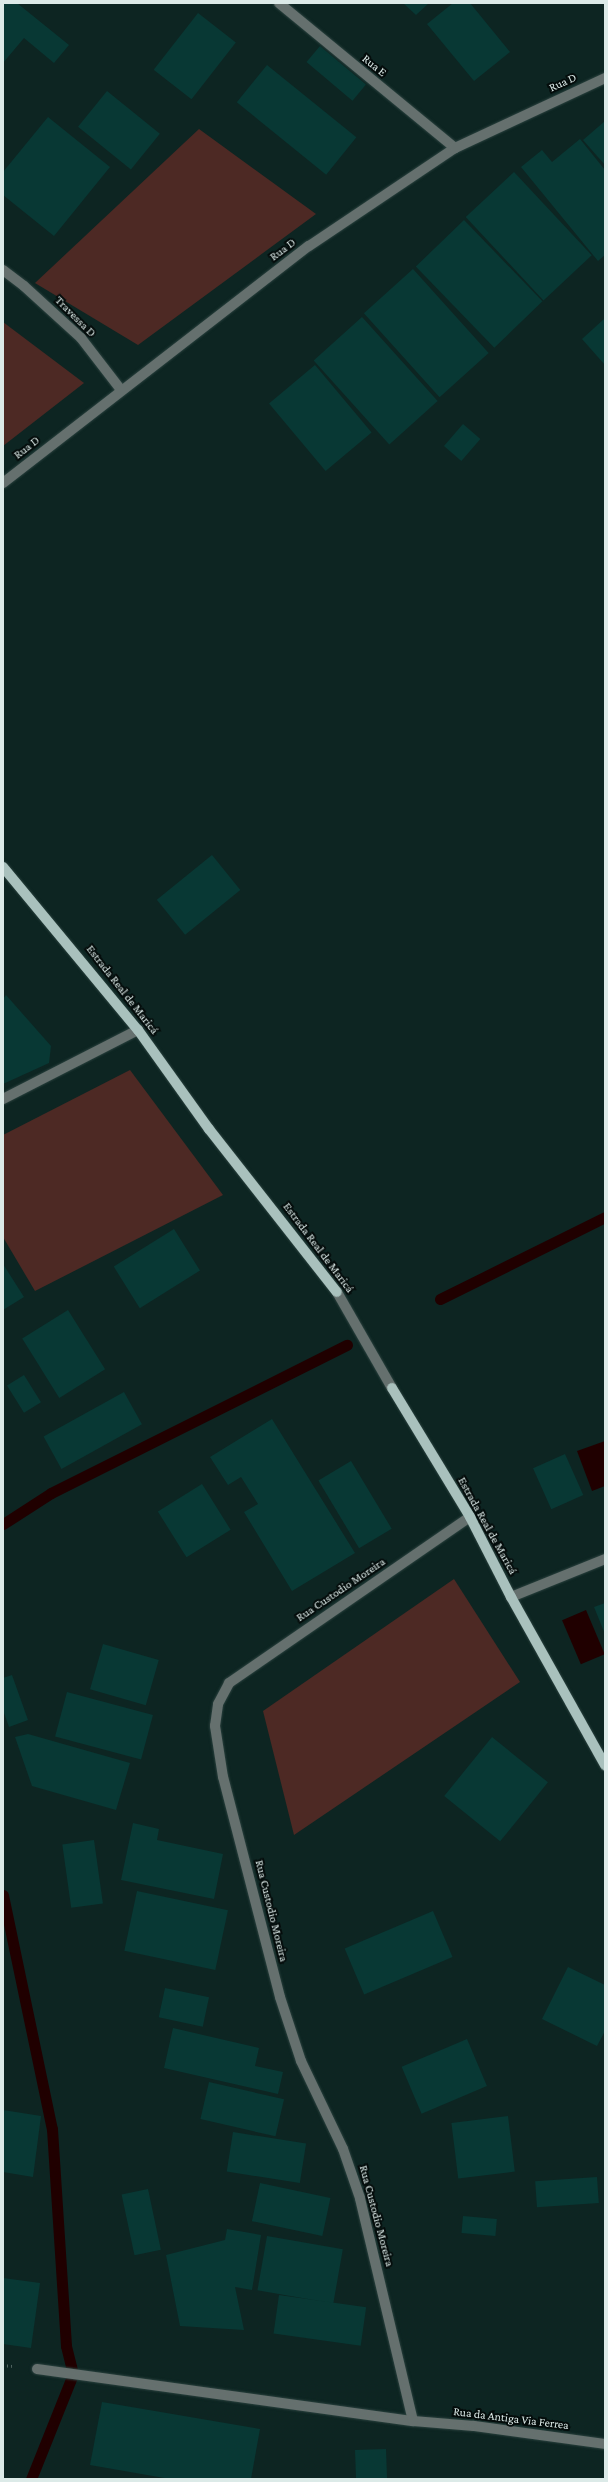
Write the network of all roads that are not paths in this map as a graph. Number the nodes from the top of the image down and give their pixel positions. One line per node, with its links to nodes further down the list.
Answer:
1 (279, 3): 3 (street, Rua E)
2 (605, 78): 3 (street, Rua D)
3 (455, 148): 5 (street, Rua D)
4 (3, 270): 5 (street, Travessa D)
5 (121, 390): 6 (street, Rua D)
6 (3, 484)
7 (3, 867): 8 (main road, Estrada Real de Maricá)
8 (138, 1030): 9 (street); 10 (main road, Estrada Real de Maricá)
9 (3, 1100)
10 (337, 1292): 11 (street, Estrada Real de Maricá)
11 (392, 1388): 12 (main road, Estrada Real de Maricá)
12 (470, 1517): 14 (main road, Estrada Real de Maricá); 17 (street, Rua Custodio Moreira)
13 (605, 1559): 14 (street)
14 (511, 1597): 15 (main road, Estrada Real de Maricá)
15 (605, 1765)
16 (37, 2369): 17 (street, Rua da Antiga Via Ferrea)
17 (413, 2421): 18 (street, Rua da Antiga Via Ferrea)
18 (605, 2444)

